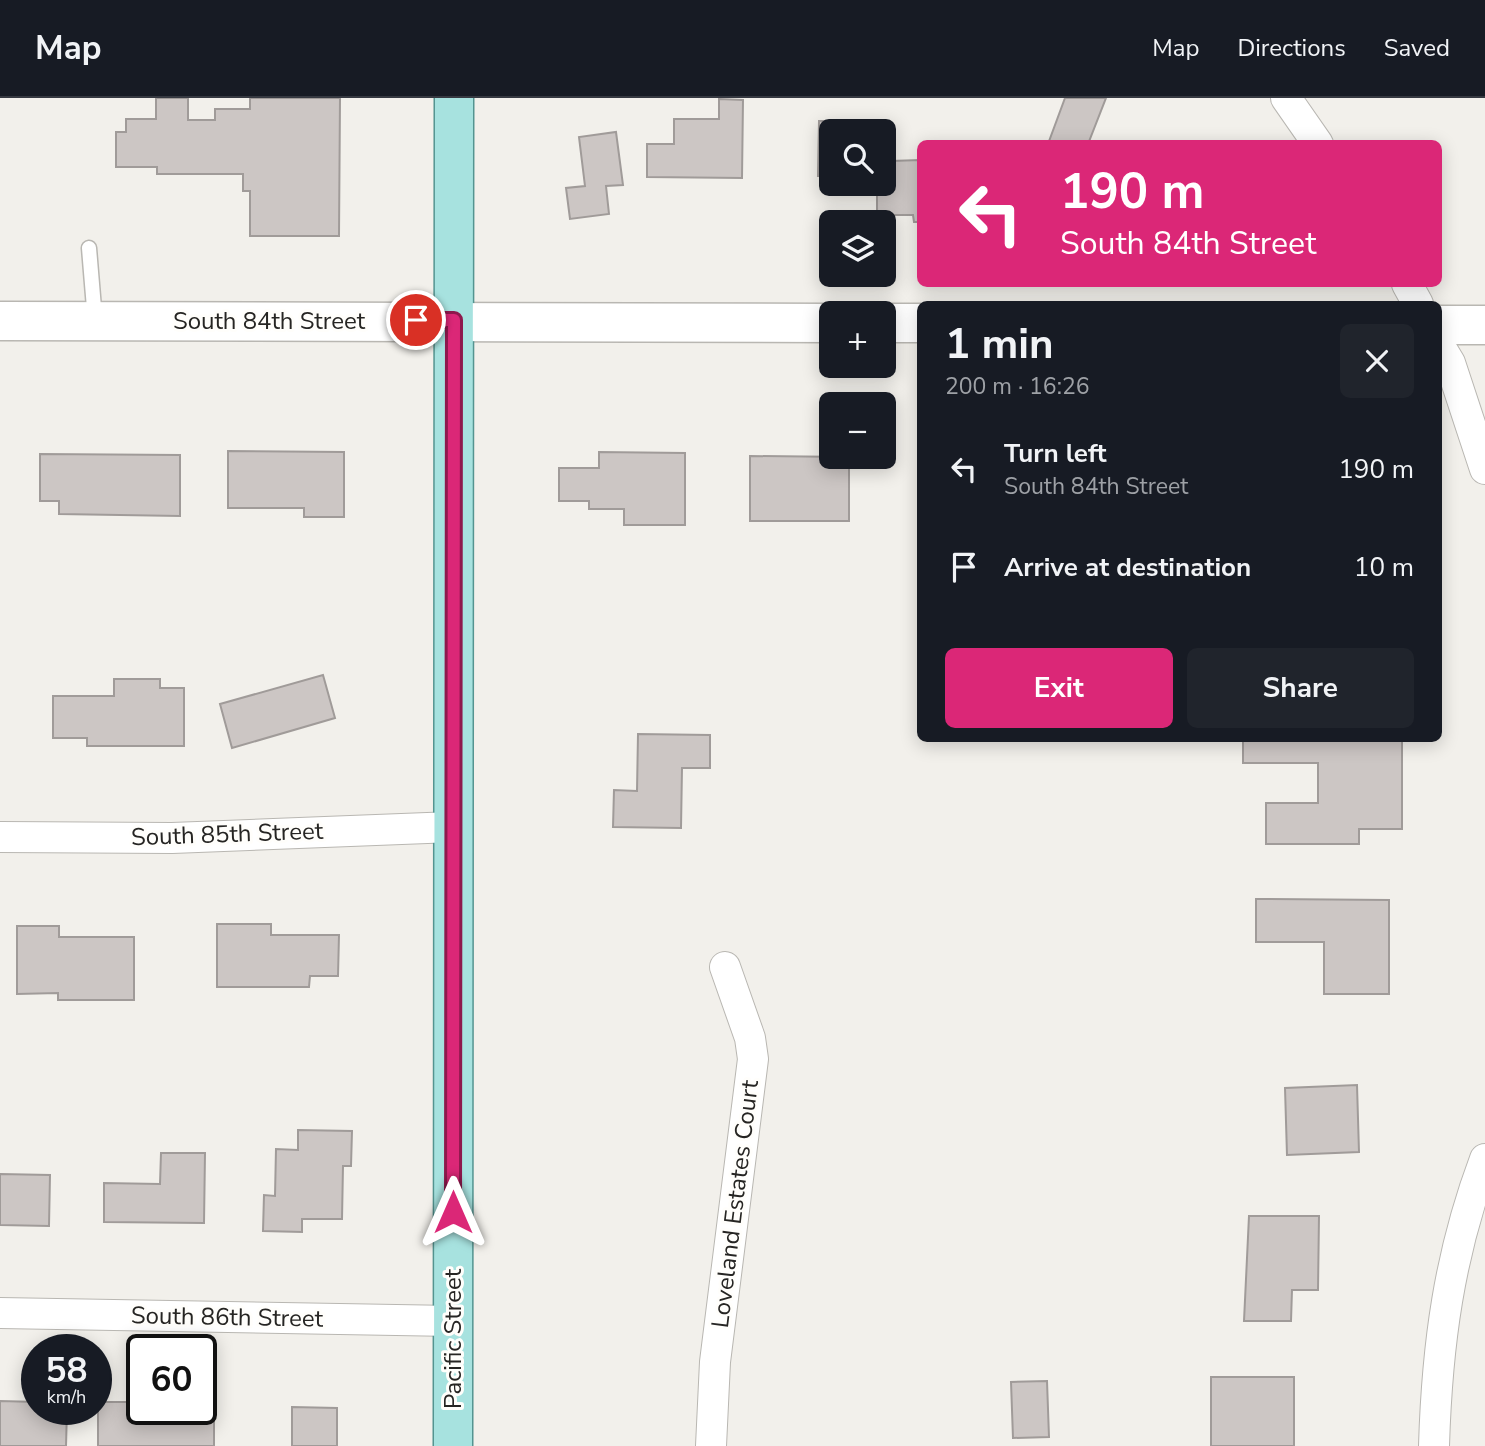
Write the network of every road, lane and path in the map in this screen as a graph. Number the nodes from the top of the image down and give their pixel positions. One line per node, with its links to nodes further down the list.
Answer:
1 (454, 98): 5 (main road, Pacific Street)
2 (1286, 98): 3 (street)
3 (1315, 140)
4 (89, 248): 7 (lane)
5 (454, 320): 7 (main road, South 84th Street); 8 (main road, South 84th Street); 15 (main road, Pacific Street)
6 (0, 321): 7 (main road, South 84th Street)
7 (95, 321)
8 (819, 323)
9 (896, 323): 10 (main road)
10 (917, 323)
11 (1442, 325): 12 (main road)
12 (1485, 326)
13 (1442, 350): 14 (street)
14 (1485, 469)
15 (453, 827): 16 (street, South 85th Street); 20 (main road, Pacific Street)
16 (0, 836)
17 (724, 967): 22 (street, Loveland Estates Court)
18 (1485, 1160): 23 (street)
19 (0, 1313): 20 (street, South 86th Street)
20 (453, 1321): 21 (main road, Pacific Street)
21 (453, 1446)
22 (711, 1446)
23 (1434, 1446)

